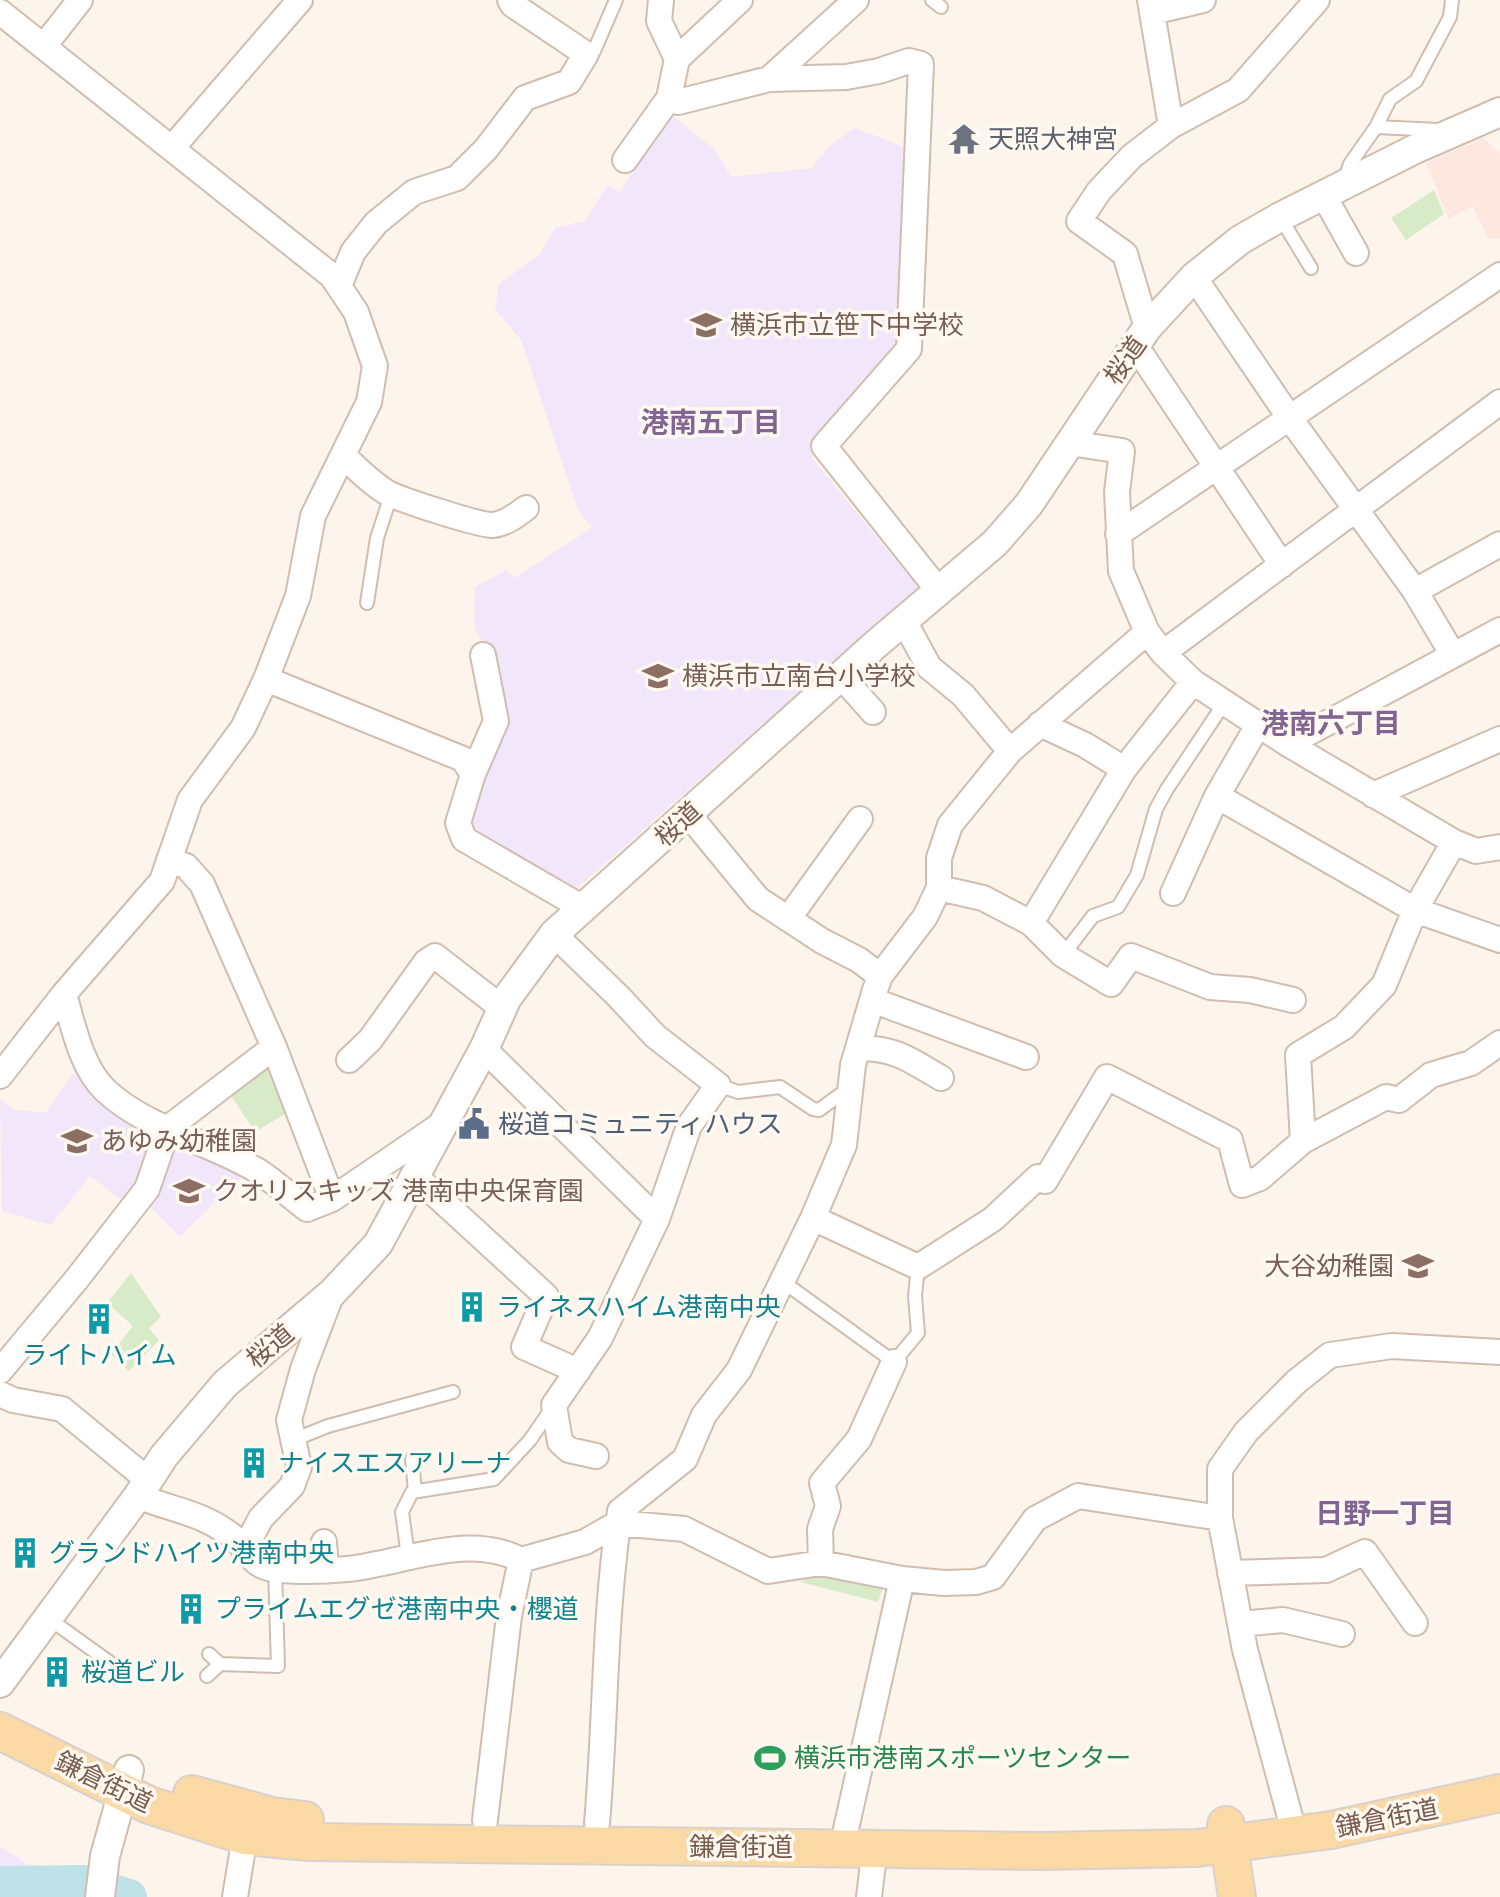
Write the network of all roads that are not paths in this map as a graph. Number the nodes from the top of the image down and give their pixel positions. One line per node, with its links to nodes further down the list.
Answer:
1 (80, 0): 13 (street)
2 (300, 0): 22 (street)
3 (510, 0): 14 (street)
4 (616, 0): 14 (lane)
5 (661, 0): 15 (street)
6 (740, 0): 15 (street)
7 (856, 0): 16 (street)
8 (1203, 0): 11 (street)
9 (1317, 0): 19 (street)
10 (1452, 0): 20 (lane)
11 (1151, 6): 19 (street)
12 (1, 14): 13 (street)
13 (44, 46): 22 (street)
14 (586, 54): 30 (street)
15 (677, 59): 17 (street)
16 (769, 79): 17 (street); 43 (street)
17 (669, 98): 23 (street)
18 (1500, 112): 21 (street, 桜道)
19 (1171, 126): 31 (street)
20 (1376, 127): 21 (lane); 24 (lane)
21 (1461, 128): 24 (street, 桜道)
22 (172, 148): 30 (street)
23 (625, 160)
24 (1333, 192): 25 (street, 桜道); 26 (street)
25 (1280, 217): 27 (lane); 29 (street, 桜道)
26 (1356, 253)
27 (1311, 268)
28 (1500, 275): 33 (street)
29 (1194, 277): 31 (street, 桜道); 33 (street)
30 (339, 286): 35 (street)
31 (1141, 336): 34 (street, 桜道); 36 (street)
32 (1500, 402): 39 (street)
33 (1289, 417): 36 (street); 39 (street)
34 (1070, 443): 40 (street); 43 (street, 桜道)
35 (343, 455): 37 (street); 53 (street)
36 (1216, 467): 40 (street); 42 (street)
37 (391, 495): 38 (street); 45 (lane)
38 (526, 508)
39 (1355, 510): 42 (street); 44 (street)
40 (1118, 534): 48 (street)
41 (1500, 544): 44 (street)
42 (1282, 565): 49 (street)
43 (939, 591): 46 (street, 桜道)
44 (1415, 591): 51 (street)
45 (367, 603)
46 (904, 621): 52 (street, 桜道); 61 (street)
47 (1500, 630): 51 (street)
48 (1147, 632): 49 (street); 57 (street)
49 (1163, 653): 54 (street)
50 (483, 655): 63 (street)
51 (1453, 655): 60 (street)
52 (841, 676): 56 (street); 66 (street, 桜道)
53 (266, 679): 63 (street); 70 (street)
54 (1193, 682): 55 (street); 62 (street)
55 (1225, 702): 58 (street); 79 (lane)
56 (873, 712)
57 (1040, 724): 61 (street); 62 (street)
58 (1258, 725): 60 (street); 65 (street)
59 (1500, 739): 64 (street)
60 (1288, 744): 64 (street)
61 (1010, 751): 71 (street)
62 (1124, 769): 76 (street)
63 (473, 774): 73 (street)
64 (1373, 795): 68 (street)
65 (1217, 796): 72 (street); 74 (street)
66 (689, 815): 73 (street, 桜道); 75 (street)
67 (860, 819): 75 (street)
68 (1454, 842): 69 (street); 74 (street)
69 (1500, 847)
70 (169, 860): 81 (street); 86 (street)
71 (939, 888): 76 (street); 80 (street)
72 (1173, 893)
73 (583, 908): 77 (street, 桜道)
74 (1415, 910): 78 (street); 97 (street)
75 (788, 919): 80 (street)
76 (1031, 923): 79 (street)
77 (554, 934): 84 (street, 桜道); 93 (street)
78 (1500, 940)
79 (1063, 955): 83 (street)
80 (880, 976): 82 (street)
81 (64, 994): 91 (street); 96 (street)
82 (872, 1000): 87 (street); 89 (street)
83 (1293, 1000)
84 (502, 1008): 88 (street, 桜道); 90 (street)
85 (1500, 1043): 97 (street)
86 (274, 1047): 96 (street); 99 (street)
87 (858, 1048): 92 (street); 94 (street)
88 (484, 1049): 95 (street, 桜道); 101 (street)
89 (1026, 1057)
90 (349, 1060)
91 (0, 1076)
92 (941, 1078)
93 (718, 1085): 94 (lane); 101 (street)
94 (852, 1087): 100 (street)
95 (442, 1124): 98 (street, 桜道); 99 (street)
96 (168, 1128): 99 (street); 107 (street)
97 (1303, 1141): 102 (street)
98 (414, 1175): 104 (street, 桜道); 108 (street)
99 (332, 1199)
100 (813, 1218): 102 (street); 103 (street)
101 (657, 1219): 108 (street)
102 (918, 1267): 106 (lane)
103 (782, 1281): 106 (lane); 119 (street)
104 (332, 1293): 112 (street); 115 (street, 桜道)
105 (1500, 1352): 118 (street)
106 (894, 1362): 124 (street)
107 (0, 1371)
108 (578, 1371): 111 (street)
109 (453, 1392): 112 (lane)
110 (0, 1394): 115 (street)
111 (554, 1405): 113 (street); 116 (lane)
112 (293, 1440): 121 (street)
113 (596, 1456)
114 (412, 1459): 116 (lane)
115 (143, 1488): 121 (street); 130 (street, 桜道)
116 (415, 1491): 122 (lane)
117 (1020, 1511): 129 (street)
118 (1220, 1518): 127 (street); 129 (street)
119 (618, 1523): 123 (street); 124 (street); 146 (street)
120 (324, 1542): 126 (street)
121 (244, 1550): 125 (street)
122 (408, 1556): 123 (street); 126 (street)
123 (521, 1560): 145 (street)
124 (821, 1563): 128 (street)
125 (275, 1569): 126 (street); 136 (lane)
126 (326, 1569)
127 (1230, 1573): 131 (street); 132 (street)
128 (902, 1579): 129 (street); 149 (street)
129 (976, 1582)
130 (48, 1618): 135 (lane); 138 (street, 桜道)
131 (1415, 1623)
132 (1240, 1624): 133 (street); 144 (street)
133 (1342, 1634)
134 (209, 1654): 136 (lane)
135 (112, 1664)
136 (220, 1664): 137 (lane)
137 (207, 1676)
138 (0, 1683)
139 (0, 1710): 142 (main road, 鎌倉街道)
140 (0, 1731): 142 (main road, 鎌倉街道)
141 (1500, 1771): 144 (main road, 鎌倉街道)
142 (125, 1781): 145 (main road, 鎌倉街道); 148 (main road, 鎌倉街道); 150 (street)
143 (1500, 1793): 147 (main road, 鎌倉街道)
144 (1290, 1817): 147 (main road, 鎌倉街道)
145 (485, 1820): 146 (main road, 鎌倉街道)
146 (597, 1823): 149 (main road, 鎌倉街道)
147 (1228, 1834): 149 (main road, 鎌倉街道); 153 (main road)
148 (245, 1836): 149 (main road, 鎌倉街道); 151 (street)
149 (860, 1838): 152 (street)
150 (100, 1897)
151 (235, 1897)
152 (869, 1897)
153 (1237, 1897)

